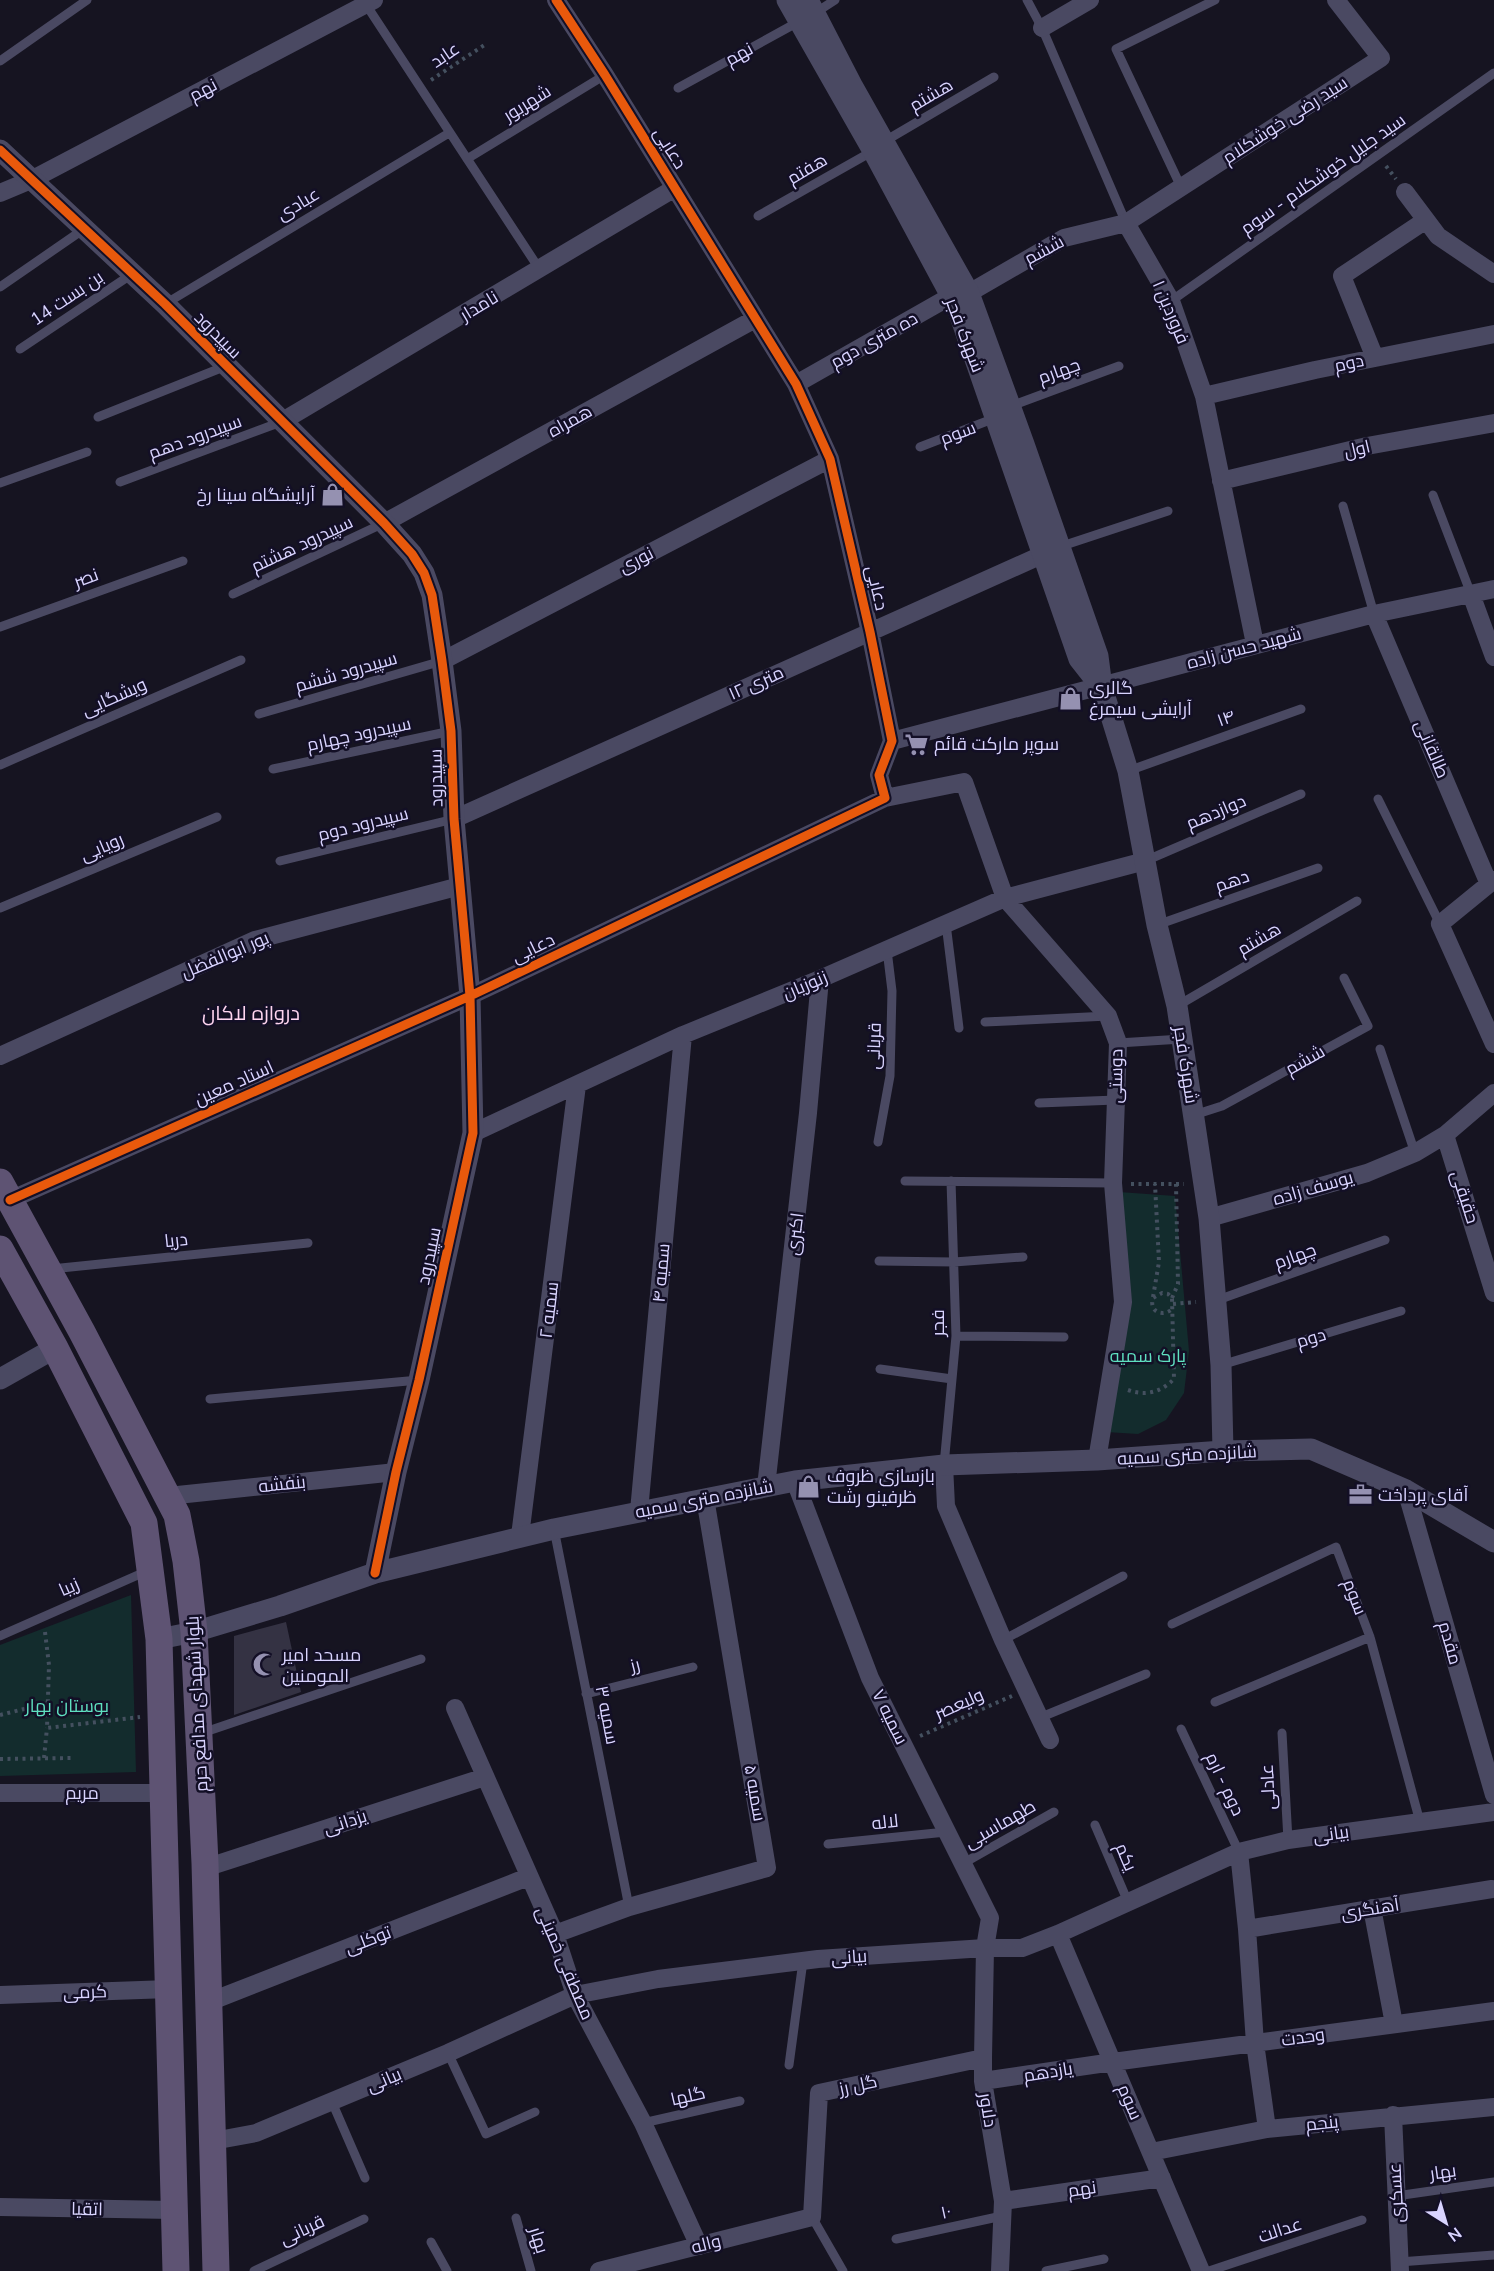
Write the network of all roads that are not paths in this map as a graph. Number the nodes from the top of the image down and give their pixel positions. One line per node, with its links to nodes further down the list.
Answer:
1 (87, 0): 12 (lane)
2 (787, 0): 10 (street, شهرک فجر)
3 (836, 0): 10 (lane)
4 (1027, 0): 11 (lane, فروردین ۱)
5 (1088, 0): 11 (street)
6 (1215, 0): 22 (lane)
7 (1336, 0): 22 (street, سید رضی خوشکلام)
8 (558, 1): 14 (street, دعایی)
9 (367, 2): 17 (lane); 21 (street, نهم)
10 (808, 11): 16 (lane, نهم); 18 (street, شهرک فجر)
11 (1042, 28): 28 (lane, فروردین ۱)
12 (0, 61)
13 (1494, 73): 35 (lane, سید جلیل خوشکلام - سوم)
14 (605, 75): 20 (lane, شهریور); 23 (street, دعایی)
15 (994, 77): 18 (lane, هشتم)
16 (678, 88)
17 (449, 133): 20 (lane); 36 (lane, عبادی)
18 (879, 146): 26 (lane, هفتم); 34 (street, شهرک فجر)
19 (0, 150): 21 (street, سپیدرود)
20 (467, 159): 30 (lane)
21 (31, 180): 25 (street, نهم); 29 (street, سپیدرود)
22 (1181, 187): 28 (street, سید رضی خوشکلام)
23 (675, 188): 30 (street, نامدار); 37 (street, دعایی)
24 (1405, 192): 27 (street)
25 (0, 193)
26 (758, 216)
27 (1426, 220): 32 (street); 40 (street)
28 (1126, 223): 34 (street, ششم); 35 (street, فروردین ۱)
29 (84, 229): 31 (street, سپیدرود); 33 (lane)
30 (540, 270): 47 (street, نامدار)
31 (132, 274): 36 (street, سپیدرود); 39 (lane, بن بست 14)
32 (1494, 274)
33 (0, 287)
34 (960, 295): 43 (street, ده متری دوم); 45 (street, شهرک فجر)
35 (1171, 301): 44 (street, فروردین ۱)
36 (165, 304): 41 (street, سپیدرود)
37 (755, 319): 43 (street, دعایی); 58 (street, همراه)
38 (1494, 334): 40 (street, دوم)
39 (20, 349)
40 (1375, 358): 44 (street, دوم)
41 (226, 366): 46 (lane); 47 (street, سپیدرود)
42 (1119, 366): 45 (lane, چهارم)
43 (796, 384): 51 (street, دعایی)
44 (1204, 396): 52 (street, فروردین ۱)
45 (1003, 412): 49 (lane, سوم); 59 (street, شهرک فجر)
46 (98, 417)
47 (281, 422): 53 (lane, سپیدرود دهم); 58 (street, سپیدرود)
48 (1494, 423): 52 (street, اول)
49 (920, 447)
50 (87, 452): 54 (lane)
51 (830, 459): 66 (street, دعایی); 70 (street, نوری)
52 (1221, 481): 67 (street, فروردین ۱)
53 (120, 482)
54 (0, 483)
55 (1433, 495): 63 (lane)
56 (1343, 506): 64 (lane)
57 (1168, 511): 59 (lane)
58 (384, 523): 62 (lane, سپیدرود هشتم); 70 (street, سپیدرود)
59 (1051, 550): 66 (street, ۱۲ متری); 71 (street, شهرک فجر)
60 (183, 561): 65 (lane, نصر)
61 (1494, 589): 63 (street, شهید حسن زاده)
62 (233, 594)
63 (1470, 594): 64 (street, شهید حسن زاده); 68 (street)
64 (1374, 614): 67 (street, شهید حسن زاده); 87 (street, طالقانی)
65 (0, 627)
66 (870, 632): 75 (street, دعایی); 83 (street, ۱۲ متری)
67 (1255, 644): 71 (street, شهید حسن زاده)
68 (1494, 657)
69 (241, 660): 76 (lane, ویشگایی)
70 (442, 661): 73 (lane, سپیدرود ششم); 74 (street, سپیدرود)
71 (1102, 687): 75 (street, شهید حسن زاده); 78 (street, شهرک فجر)
72 (1301, 709): 78 (lane, ۱۴)
73 (259, 714)
74 (452, 731): 77 (lane, سپیدرود چهارم); 83 (street, سپیدرود)
75 (892, 741): 80 (street)
76 (0, 765)
77 (273, 769)
78 (1128, 771): 85 (street, شهرک فجر)
79 (1301, 794): 85 (lane, دوازدهم)
80 (885, 798): 89 (street, دوستی); 98 (street, دعایی)
81 (1378, 799): 93 (lane)
82 (217, 817): 91 (lane, رویایی)
83 (454, 819): 84 (lane, سپیدرود دوم); 88 (street, سپیدرود)
84 (280, 861)
85 (1145, 861): 89 (street, زنوزیان); 94 (street, شهرک فجر)
86 (1318, 868): 94 (lane, دهم)
87 (1491, 882): 93 (street)
88 (460, 886): 98 (street, سپیدرود); 108 (street, پور ابوالفضل)
89 (1005, 898): 92 (street, زنوزیان); 100 (street, دوستی)
90 (1357, 901): 99 (lane, هشتم)
91 (0, 908)
92 (946, 924): 95 (street, زنوزیان); 102 (lane)
93 (1440, 924): 106 (street)
94 (1158, 925): 99 (street, شهرک فجر)
95 (887, 950): 97 (street, زنوزیان); 116 (lane, قربانی)
96 (1344, 978): 113 (lane, ششم)
97 (820, 980): 103 (street, زنوزیان); 147 (street, اکبری)
98 (470, 996): 114 (street, سپیدرود); 121 (street, استاد معین)
99 (1177, 1006): 104 (street, شهرک فجر)
100 (1108, 1016): 101 (lane); 105 (street, دوستی)
101 (985, 1022)
102 (959, 1028)
103 (683, 1035): 109 (street, زنوزیان); 151 (street, سمیه ۴)
104 (1182, 1040): 105 (lane); 113 (street, شهرک فجر)
105 (1118, 1043): 111 (street, دوستی)
106 (1494, 1044)
107 (1380, 1049): 117 (lane)
108 (0, 1056)
109 (577, 1084): 114 (street, زنوزیان); 153 (street, سمیه ۲)
110 (1494, 1093): 115 (street, یوسف زاده)
111 (1116, 1100): 112 (lane); 120 (street, دوستی)
112 (1039, 1103)
113 (1194, 1115): 122 (street, شهرک فجر)
114 (473, 1133): 140 (street, سپیدرود)
115 (1445, 1135): 117 (street, یوسف زاده); 130 (street, حقیقی)
116 (878, 1142)
117 (1415, 1153): 122 (street, یوسف زاده)
118 (905, 1181): 119 (lane)
119 (951, 1181): 120 (lane); 128 (lane, فجر)
120 (1113, 1183): 143 (street, دوستی)
121 (5, 1191): 129 (main road, بلوار شهدای مدافع حرم)
122 (1209, 1218): 131 (street, شهرک فجر)
123 (1385, 1240): 131 (lane, چهارم)
124 (308, 1244): 129 (lane, دریا)
125 (0, 1249): 135 (main road, بلوار شهدای مدافع حرم)
126 (1023, 1257): 128 (lane)
127 (879, 1261): 128 (lane)
128 (954, 1262): 133 (lane, فجر)
129 (47, 1270): 149 (main road, بلوار شهدای مدافع حرم)
130 (1494, 1293)
131 (1215, 1301): 136 (street, شهرک فجر)
132 (1401, 1311): 136 (lane, دوم)
133 (956, 1336): 134 (lane); 139 (lane, فجر)
134 (1064, 1338)
135 (55, 1348): 138 (street); 155 (main road, بلوار شهدای مدافع حرم)
136 (1221, 1365): 142 (street, شهرک فجر)
137 (880, 1369): 139 (lane)
138 (0, 1379)
139 (952, 1379): 144 (lane, فجر)
140 (419, 1380): 141 (lane); 145 (street, سپیدرود)
141 (210, 1400)
142 (1223, 1451): 143 (street, شانزده متری سمیه); 148 (street, شانزده متری سمیه)
143 (1097, 1460): 144 (street, شانزده متری سمیه)
144 (944, 1465): 146 (street, شانزده متری سمیه); 165 (street)
145 (396, 1472): 149 (street, بنفشه); 156 (street, سپیدرود)
146 (795, 1481): 147 (street, شانزده متری سمیه); 185 (street, سمیه ۷)
147 (766, 1487): 150 (street, شانزده متری سمیه)
148 (1406, 1490): 154 (street, شانزده متری سمیه); 180 (street, مقدم)
149 (168, 1496): 158 (main road, بلوار شهدای مدافع حرم)
150 (705, 1498): 151 (street, شانزده متری سمیه); 194 (street, سمیه ۵)
151 (639, 1511): 152 (street, شانزده متری سمیه)
152 (554, 1529): 153 (street, شانزده متری سمیه); 169 (lane, سمیه ۳)
153 (520, 1536): 156 (street, شانزده متری سمیه)
154 (1494, 1542)
155 (152, 1569): 162 (lane, زیبا); 164 (main road, بلوار شهدای مدافع حرم)
156 (375, 1573): 159 (street, شانزده متری سمیه)
157 (1123, 1576): 165 (lane)
158 (191, 1602): 159 (street); 161 (main road, بلوار شهدای مدافع حرم)
159 (222, 1623): 161 (street, شانزده متری سمیه)
160 (1172, 1624): 163 (lane, سوم)
161 (194, 1632): 164 (street, شانزده متری سمیه); 175 (main road, بلوار شهدای مدافع حرم)
162 (0, 1636)
163 (1370, 1637): 170 (lane); 183 (lane, سوم)
164 (159, 1639): 179 (main road, بلوار شهدای مدافع حرم)
165 (1003, 1640): 172 (street)
166 (421, 1659): 175 (lane)
167 (693, 1667): 169 (lane, رز)
168 (1146, 1674): 172 (lane)
169 (586, 1694): 194 (lane, سمیه ۳)
170 (1215, 1702)
171 (455, 1708): 177 (street, مصطفی خمینی)
172 (1040, 1718): 176 (street)
173 (1181, 1729): 188 (lane, دوم - ارم)
174 (1282, 1733): 186 (lane, عادلی)
175 (199, 1734): 190 (main road, بلوار شهدای مدافع حرم)
176 (1050, 1740)
177 (484, 1776): 190 (street, یزدانی); 191 (street, مصطفی خمینی)
178 (0, 1793): 179 (street, مریم)
179 (164, 1793): 201 (main road, بلوار شهدای مدافع حرم)
180 (1494, 1795)
181 (1054, 1812): 189 (lane, طهماسبی)
182 (1494, 1812): 183 (street, بیانی)
183 (1420, 1822): 186 (street, بیانی)
184 (1095, 1825): 193 (lane, یکم)
185 (946, 1832): 187 (lane, لاله); 189 (street, سمیه ۷)
186 (1288, 1840): 188 (street, بیانی)
187 (828, 1844)
188 (1239, 1852): 193 (street, بیانی); 196 (street)
189 (962, 1864): 199 (street, سمیه ۷)
190 (205, 1868): 204 (main road, بلوار شهدای مدافع حرم)
191 (528, 1877): 197 (street, مصطفی خمینی); 204 (street, توکلی)
192 (1492, 1889): 195 (street, آهنگری)
193 (1128, 1902): 198 (street, بیانی)
194 (629, 1907): 197 (street, سمیه ۵)
195 (1372, 1908): 196 (street, آهنگری); 206 (street)
196 (1247, 1929): 207 (street)
197 (555, 1934): 203 (street, مصطفی خمینی)
198 (1058, 1934): 199 (street, بیانی); 210 (street, سوم)
199 (985, 1948): 200 (street, بیانی); 209 (street, دلاور)
200 (803, 1961): 203 (street, بیانی); 211 (lane)
201 (169, 1989): 202 (street, کرمی); 228 (main road, بلوار شهدای مدافع حرم)
202 (0, 1995)
203 (575, 1995): 208 (street, بیانی); 218 (street, مصطفی خمینی)
204 (209, 2002): 220 (main road, بلوار شهدای مدافع حرم)
205 (1494, 2011): 206 (street, وحدت)
206 (1394, 2024): 207 (street, وحدت)
207 (1255, 2043): 210 (street, وحدت); 219 (street)
208 (448, 2053): 214 (street, بیانی); 216 (lane)
209 (983, 2058): 212 (street, دلاور); 229 (street, گل رز)
210 (1113, 2062): 212 (street, یازدهم); 221 (street, سوم)
211 (789, 2065)
212 (984, 2081): 227 (street, دلاور)
213 (740, 2101): 218 (lane, گلها)
214 (332, 2102): 220 (street, بیانی); 222 (lane)
215 (1494, 2107): 217 (street, پنجم)
216 (535, 2112)
217 (1393, 2115): 219 (street, پنجم); 225 (street, عسکری)
218 (644, 2123): 235 (street, مصطفی خمینی)
219 (1267, 2129): 221 (street, پنجم)
220 (213, 2141): 240 (main road, بلوار شهدای مدافع حرم)
221 (1151, 2152): 223 (street, سوم)
222 (365, 2178)
223 (1162, 2178): 227 (street, نهم); 248 (street, سوم)
224 (1494, 2182): 225 (lane, بهار)
225 (1396, 2196): 238 (street, عسکری)
226 (0, 2207): 228 (street, اتقیا)
227 (1002, 2208): 233 (lane, ۱۰); 246 (street, دلاور)
228 (173, 2210): 239 (main road, بلوار شهدای مدافع حرم)
229 (812, 2217): 235 (street, واله); 245 (lane)
230 (516, 2218): 243 (lane, بهار)
231 (364, 2219): 241 (lane, قربانی)
232 (1362, 2220): 249 (lane, عدالت)
233 (896, 2239)
234 (431, 2242): 242 (lane)
235 (699, 2246): 244 (street, واله)
236 (1494, 2255): 238 (lane)
237 (1104, 2259): 247 (lane)
238 (1400, 2266)
239 (176, 2271)
240 (216, 2271)
241 (254, 2271)
242 (447, 2271)
243 (531, 2271)
244 (599, 2271)
245 (843, 2271)
246 (1000, 2271)
247 (1046, 2271)
248 (1202, 2271)
249 (1209, 2271)

